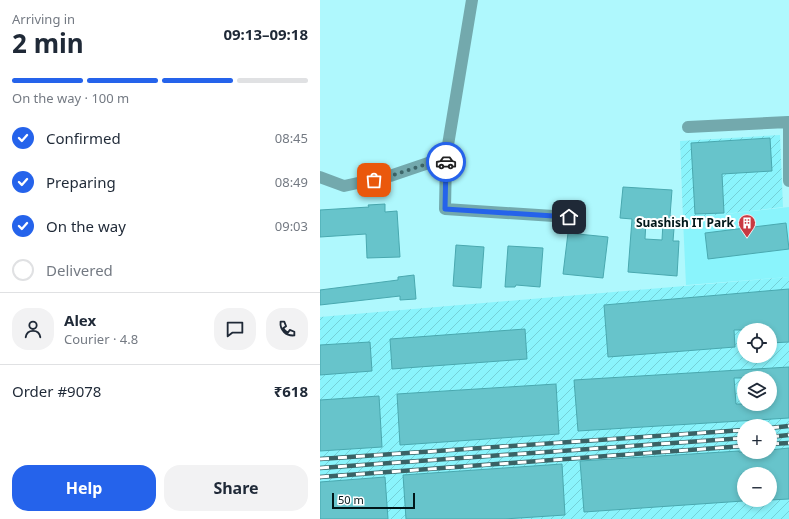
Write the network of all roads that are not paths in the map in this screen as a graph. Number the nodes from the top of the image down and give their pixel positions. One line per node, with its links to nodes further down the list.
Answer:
1 (472, 0): 4 (street)
2 (789, 122): 3 (street); 6 (street)
3 (688, 128)
4 (446, 158): 5 (street); 7 (street)
5 (320, 177)
6 (789, 181)
7 (569, 217)

